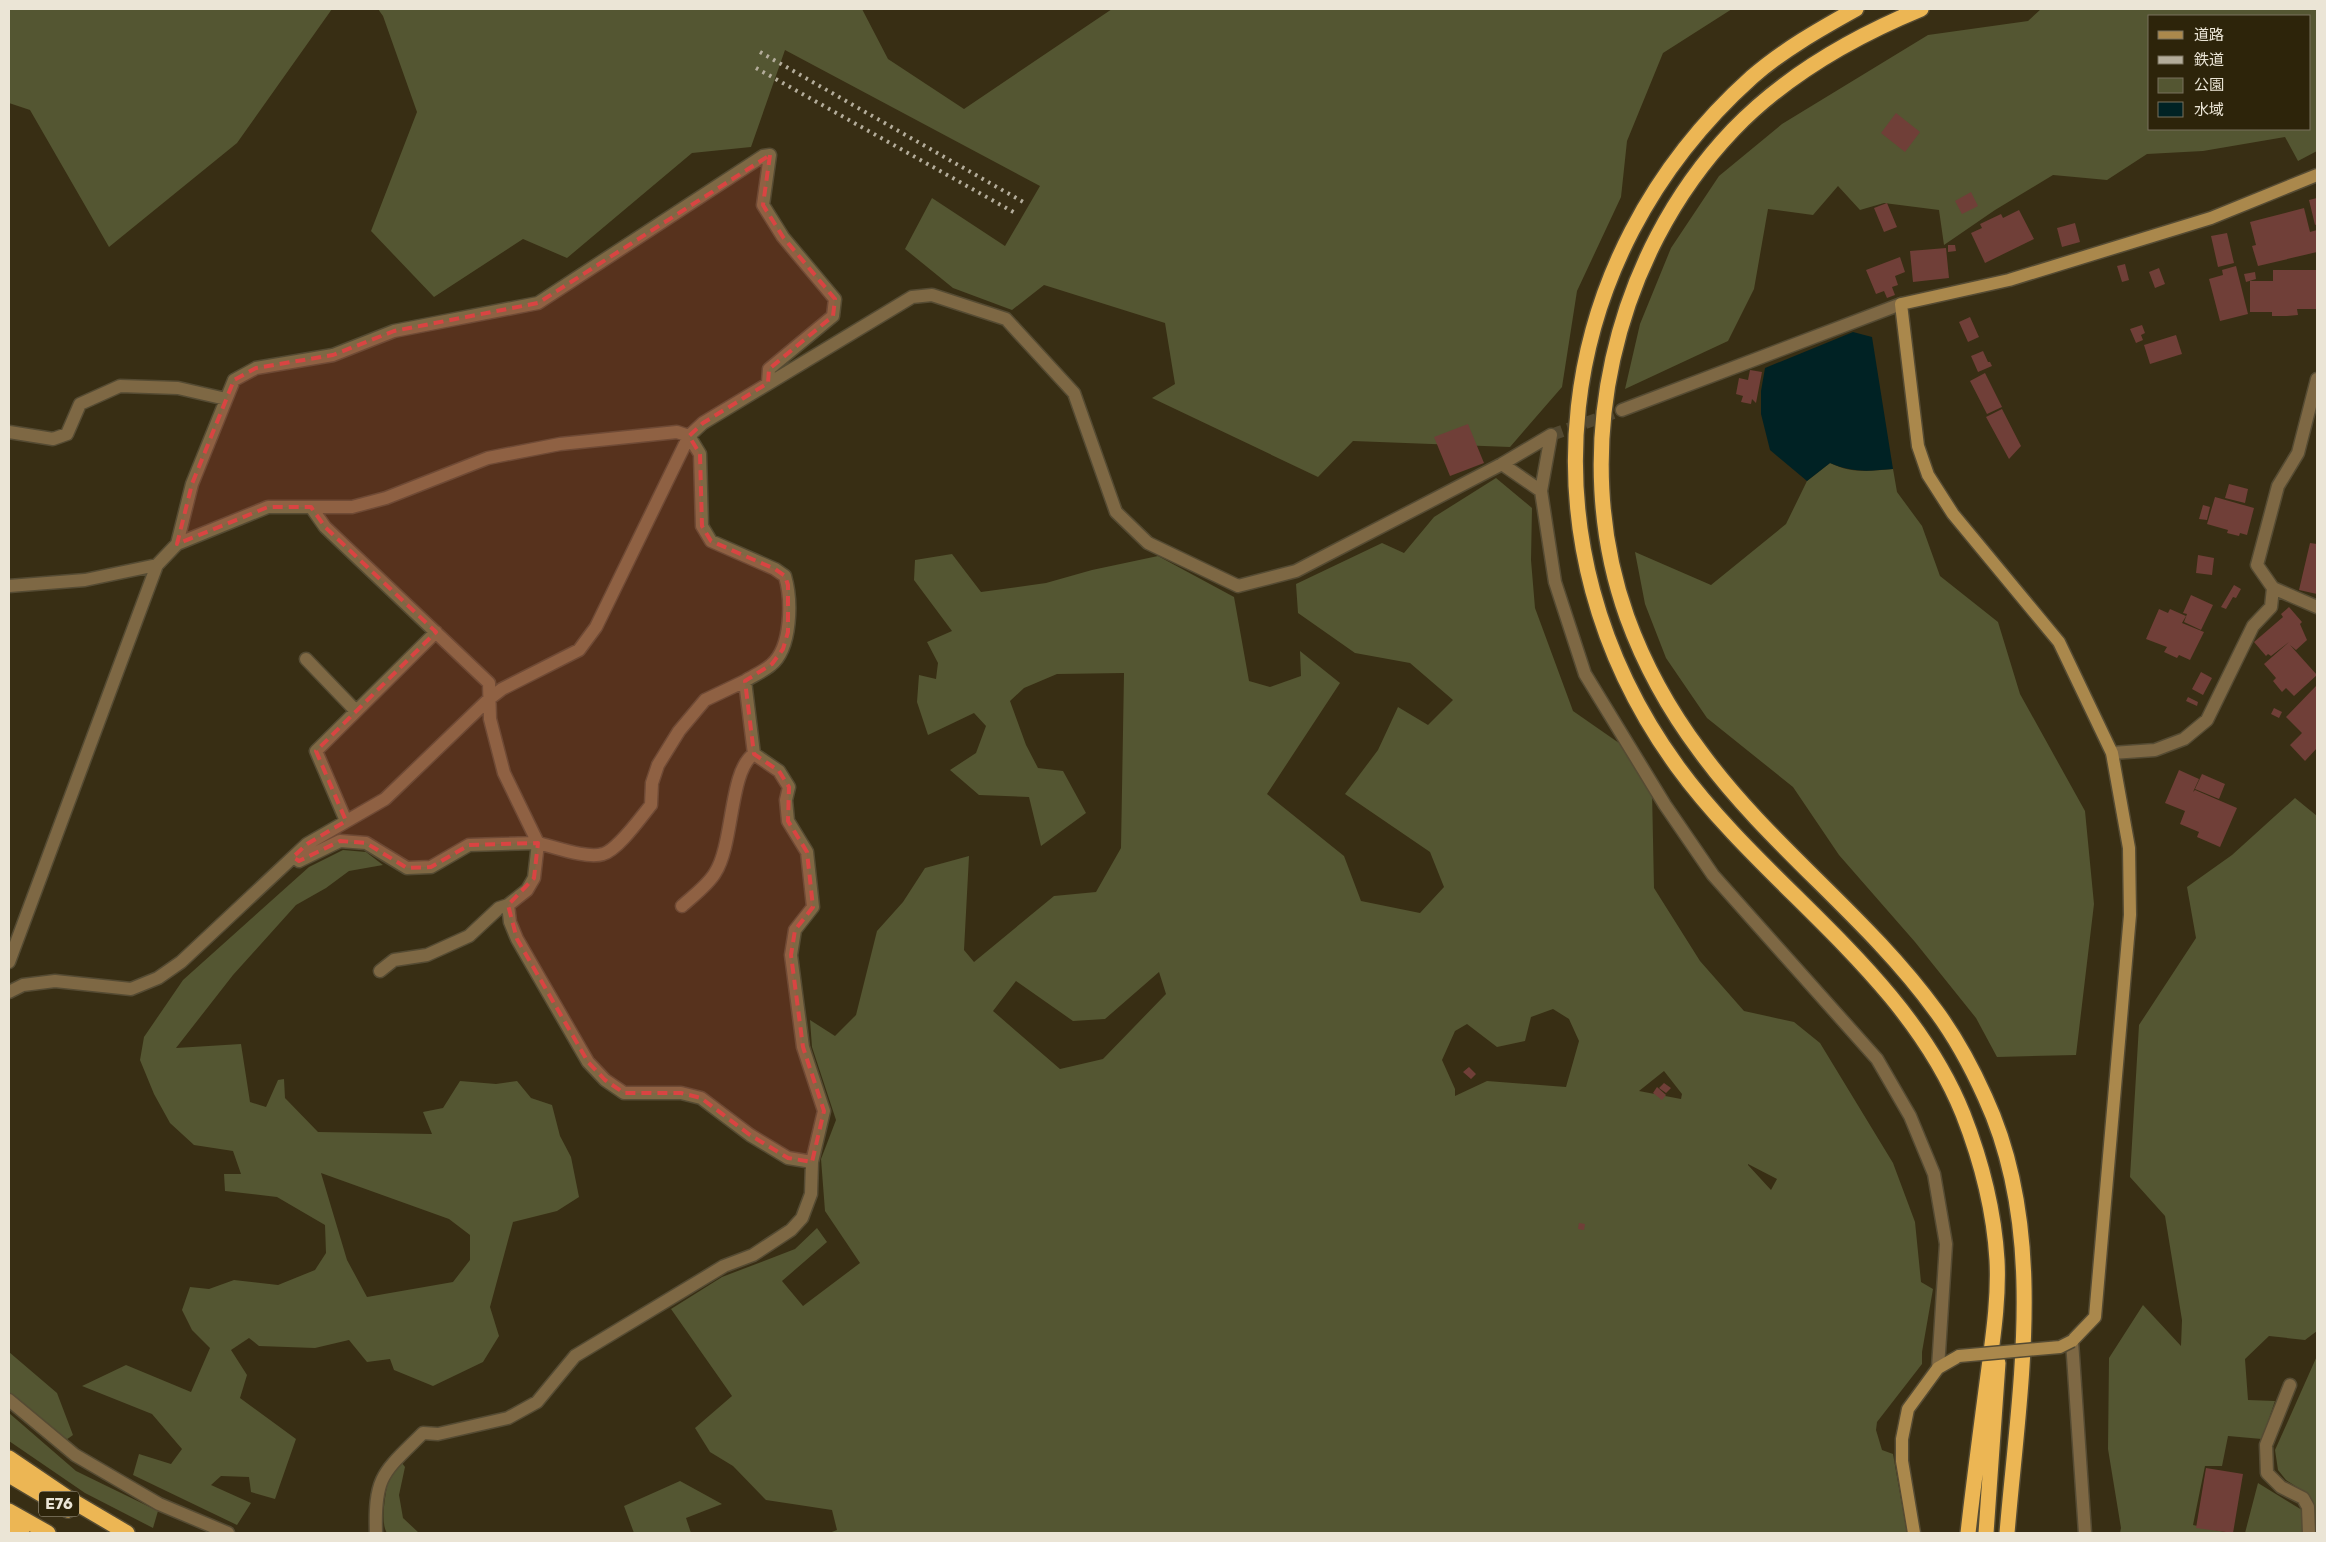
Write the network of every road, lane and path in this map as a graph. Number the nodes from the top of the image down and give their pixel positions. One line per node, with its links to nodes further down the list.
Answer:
1 (1856, 9): 35 (highway)
2 (1921, 9): 37 (highway)
3 (2317, 176): 4 (street)
4 (1901, 304): 8 (street); 24 (street)
5 (2317, 379): 17 (street)
6 (768, 384): 7 (street); 10 (street); 11 (street)
7 (226, 399): 9 (street); 14 (street)
8 (1622, 410)
9 (9, 432)
10 (689, 436): 13 (street); 21 (street); 22 (street)
11 (1502, 464): 12 (street); 12 (street)
12 (1541, 491): 38 (street)
13 (311, 507): 14 (street); 19 (street)
14 (177, 544): 15 (street)
15 (157, 565): 16 (street); 31 (street)
16 (9, 586)
17 (2273, 588): 18 (street); 24 (street)
18 (2317, 608)
19 (436, 632): 22 (street); 23 (street)
20 (306, 659): 23 (street)
21 (745, 681): 25 (street); 27 (street)
22 (489, 699): 26 (street); 27 (street)
23 (356, 711): 26 (street)
24 (2112, 753): 36 (street)
25 (754, 754): 30 (street); 34 (street)
26 (346, 821): 28 (street)
27 (538, 843): 28 (street); 29 (street)
28 (293, 857): 33 (street)
29 (508, 905): 32 (street); 34 (street)
30 (682, 906)
31 (9, 962)
32 (380, 971)
33 (9, 992)
34 (812, 1162): 50 (street)
35 (1997, 1264): 52 (highway); 53 (highway)
36 (2072, 1341): 38 (street, bridge); 56 (street)
37 (2021, 1367): 54 (highway); 55 (highway)
38 (1938, 1368): 51 (street)
39 (2290, 1385): 57 (street)
40 (9, 1400): 49 (street)
41 (9, 1458): 48 (highway)
42 (9, 1475): 47 (highway, E76)
43 (9, 1511): 46 (highway, E76)
44 (9, 1527): 45 (highway)
45 (22, 1533)
46 (48, 1533)
47 (109, 1533)
48 (127, 1533)
49 (228, 1533)
50 (376, 1533)
51 (1914, 1533)
52 (1968, 1533)
53 (1986, 1533)
54 (2007, 1533)
55 (2013, 1533)
56 (2085, 1533)
57 (2310, 1533)

